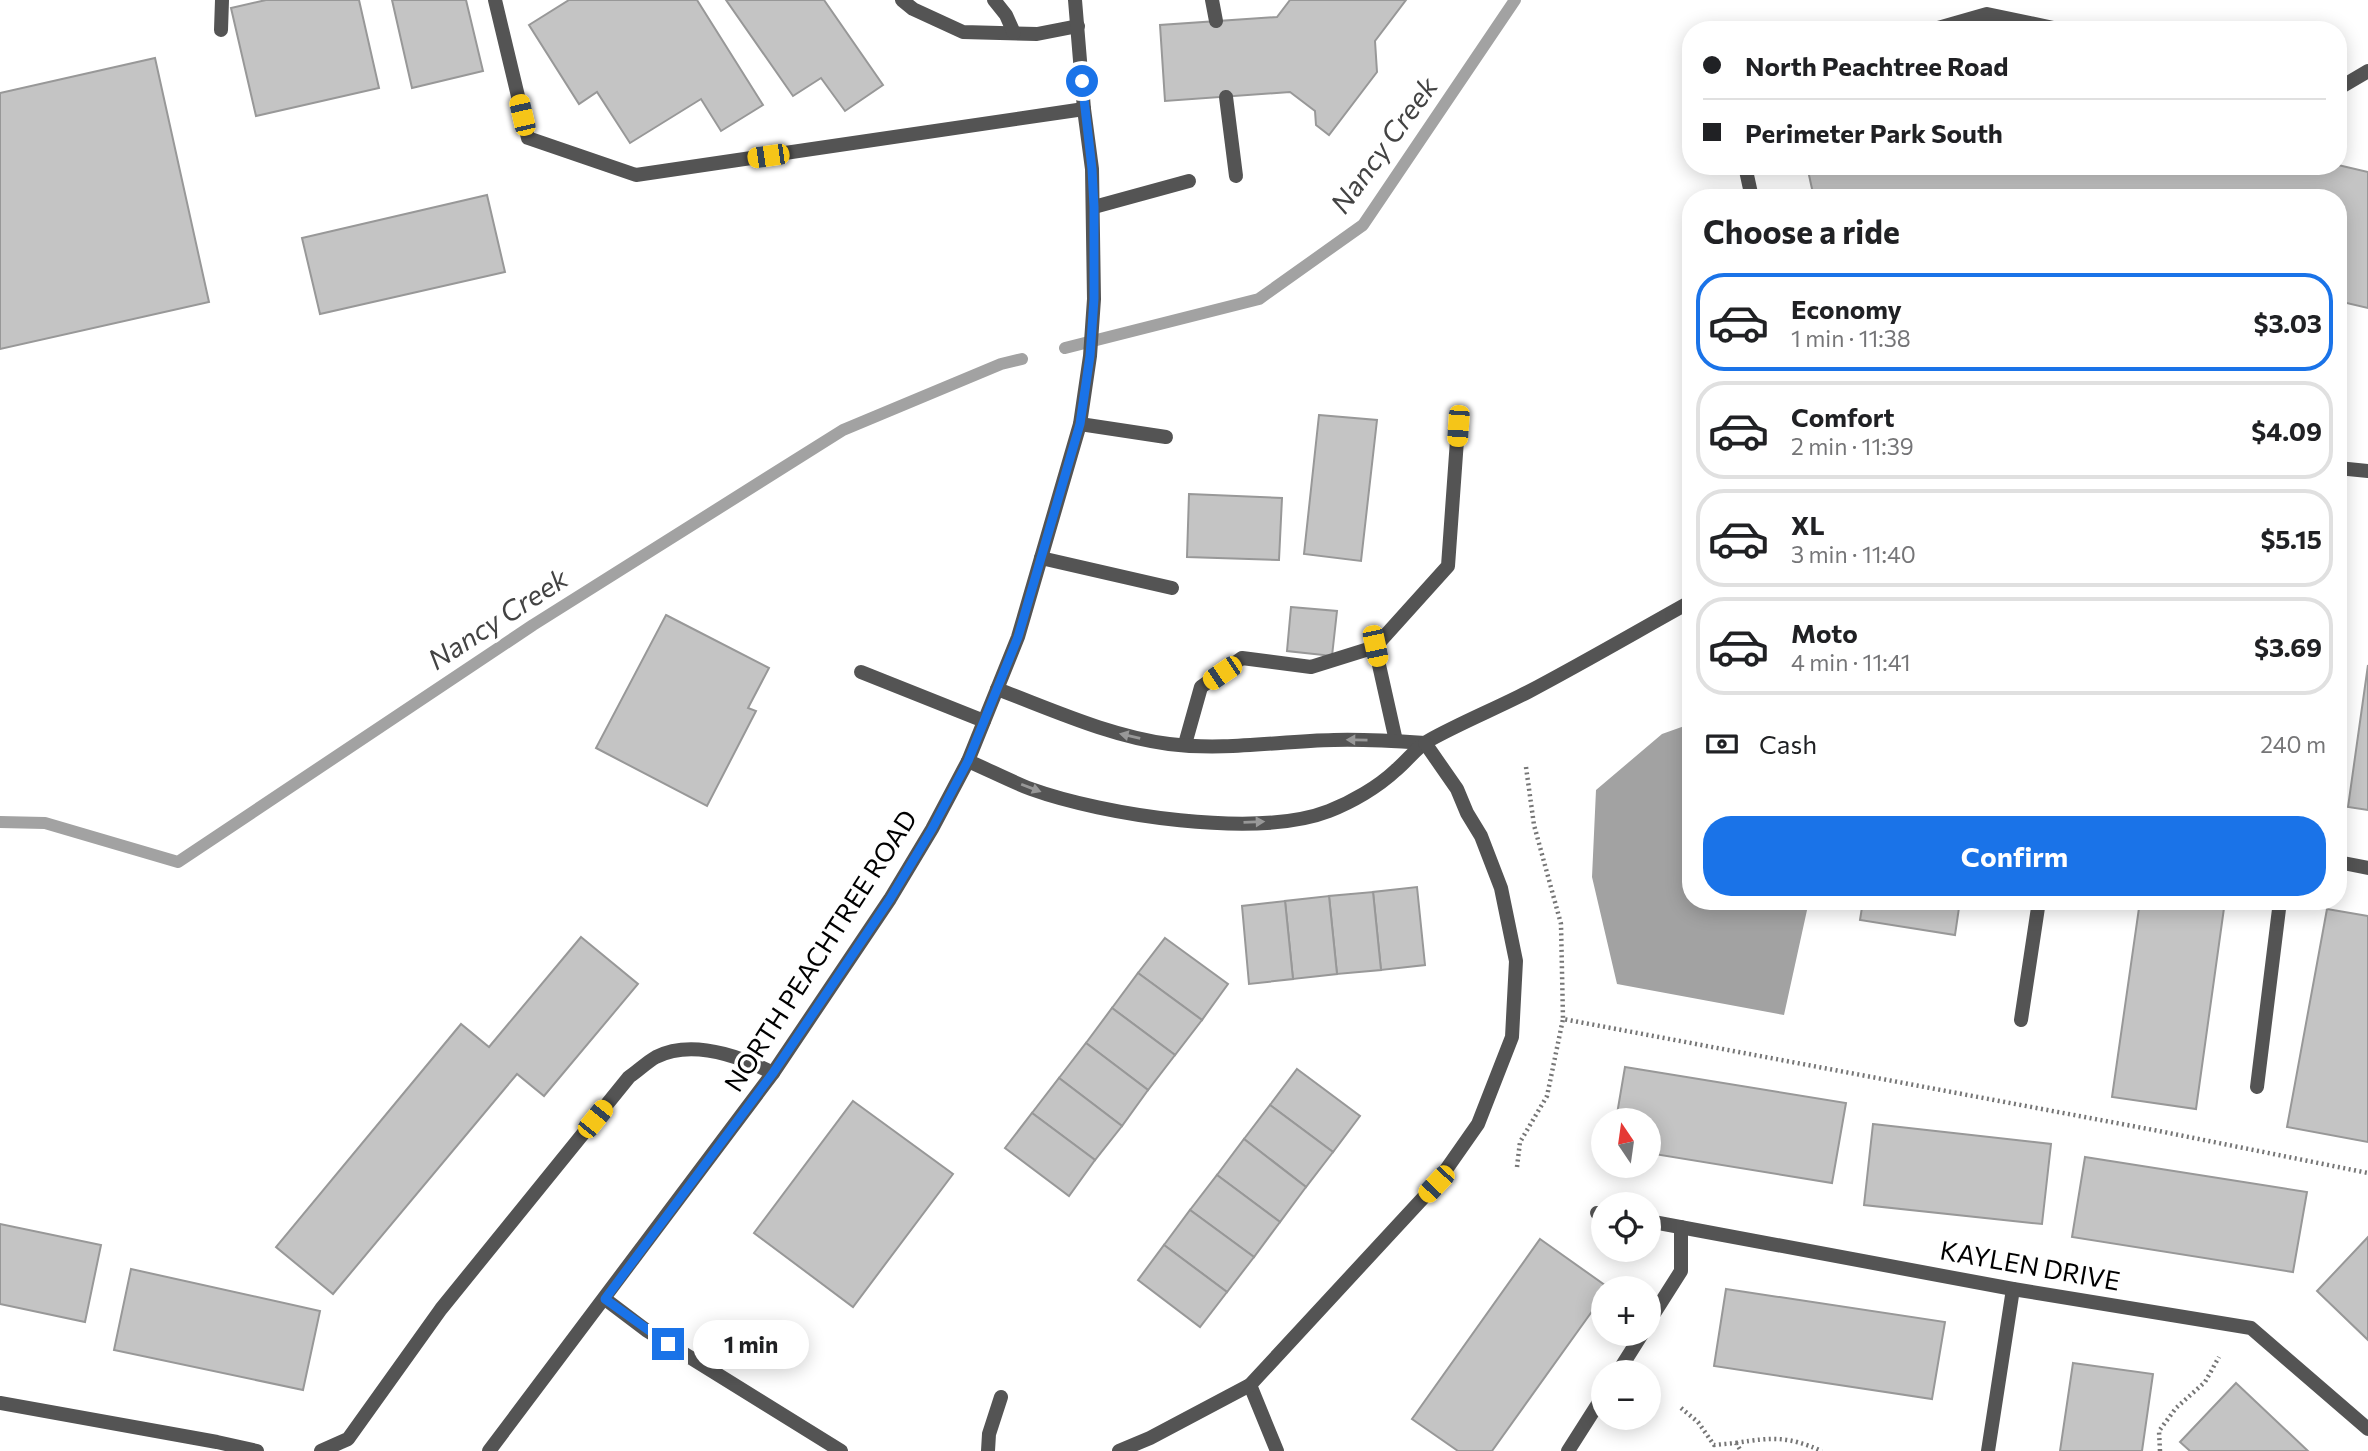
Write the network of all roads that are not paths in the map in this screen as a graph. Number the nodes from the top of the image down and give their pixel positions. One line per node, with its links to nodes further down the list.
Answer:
1 (222, 0): 11 (street)
2 (495, 0): 16 (street)
3 (902, 0): 12 (street)
4 (994, 0): 12 (street)
5 (1075, 0): 10 (street, NORTH PEACHTREE ROAD)
6 (1212, 0): 7 (street)
7 (1216, 21)
8 (1962, 21): 9 (street)
9 (2020, 21)
10 (1078, 26): 12 (street); 16 (street, NORTH PEACHTREE ROAD)
11 (221, 30)
12 (1014, 33)
13 (2368, 71): 14 (street)
14 (2347, 83)
15 (1226, 97): 17 (street)
16 (1084, 109): 19 (street, NORTH PEACHTREE ROAD)
17 (1236, 176)
18 (1189, 181): 19 (street)
19 (1094, 207): 20 (street, NORTH PEACHTREE ROAD)
20 (1080, 424): 22 (street); 25 (street, NORTH PEACHTREE ROAD)
21 (1458, 426): 28 (street)
22 (1166, 437)
23 (2347, 469): 24 (street)
24 (2368, 471)
25 (1041, 558): 26 (street); 30 (street, NORTH PEACHTREE ROAD)
26 (1171, 588)
27 (1682, 607): 33 (street)
28 (1375, 646): 32 (street); 34 (street)
29 (861, 672): 31 (street)
30 (997, 689): 31 (street, NORTH PEACHTREE ROAD); 34 (street, one-way to 30)
31 (984, 721): 35 (street, NORTH PEACHTREE ROAD)
32 (1396, 741): 33 (street); 34 (street, one-way to 34)
33 (1425, 743): 35 (street, one-way to 33); 48 (street)
34 (1185, 744)
35 (968, 761): 41 (street, NORTH PEACHTREE ROAD)
36 (2347, 864): 37 (street)
37 (2368, 868)
38 (2038, 910): 40 (street)
39 (2279, 910): 42 (street)
40 (2021, 1020)
41 (773, 1073): 46 (street, NORTH PEACHTREE ROAD); 54 (street)
42 (2257, 1087)
43 (1661, 1224): 44 (street, KAYLEN DRIVE)
44 (1681, 1227): 45 (street, KAYLEN DRIVE); 47 (street)
45 (2013, 1289): 52 (street, KAYLEN DRIVE); 61 (street)
46 (605, 1299): 55 (street, NORTH PEACHTREE ROAD); 56 (street)
47 (1661, 1303)
48 (1251, 1385): 58 (street); 59 (street)
49 (1001, 1397): 57 (street)
50 (0, 1403): 53 (street)
51 (1591, 1415): 60 (street)
52 (2368, 1429)
53 (257, 1451)
54 (321, 1451)
55 (489, 1451)
56 (841, 1451)
57 (988, 1451)
58 (1119, 1451)
59 (1277, 1451)
60 (1568, 1451)
61 (1988, 1451)

